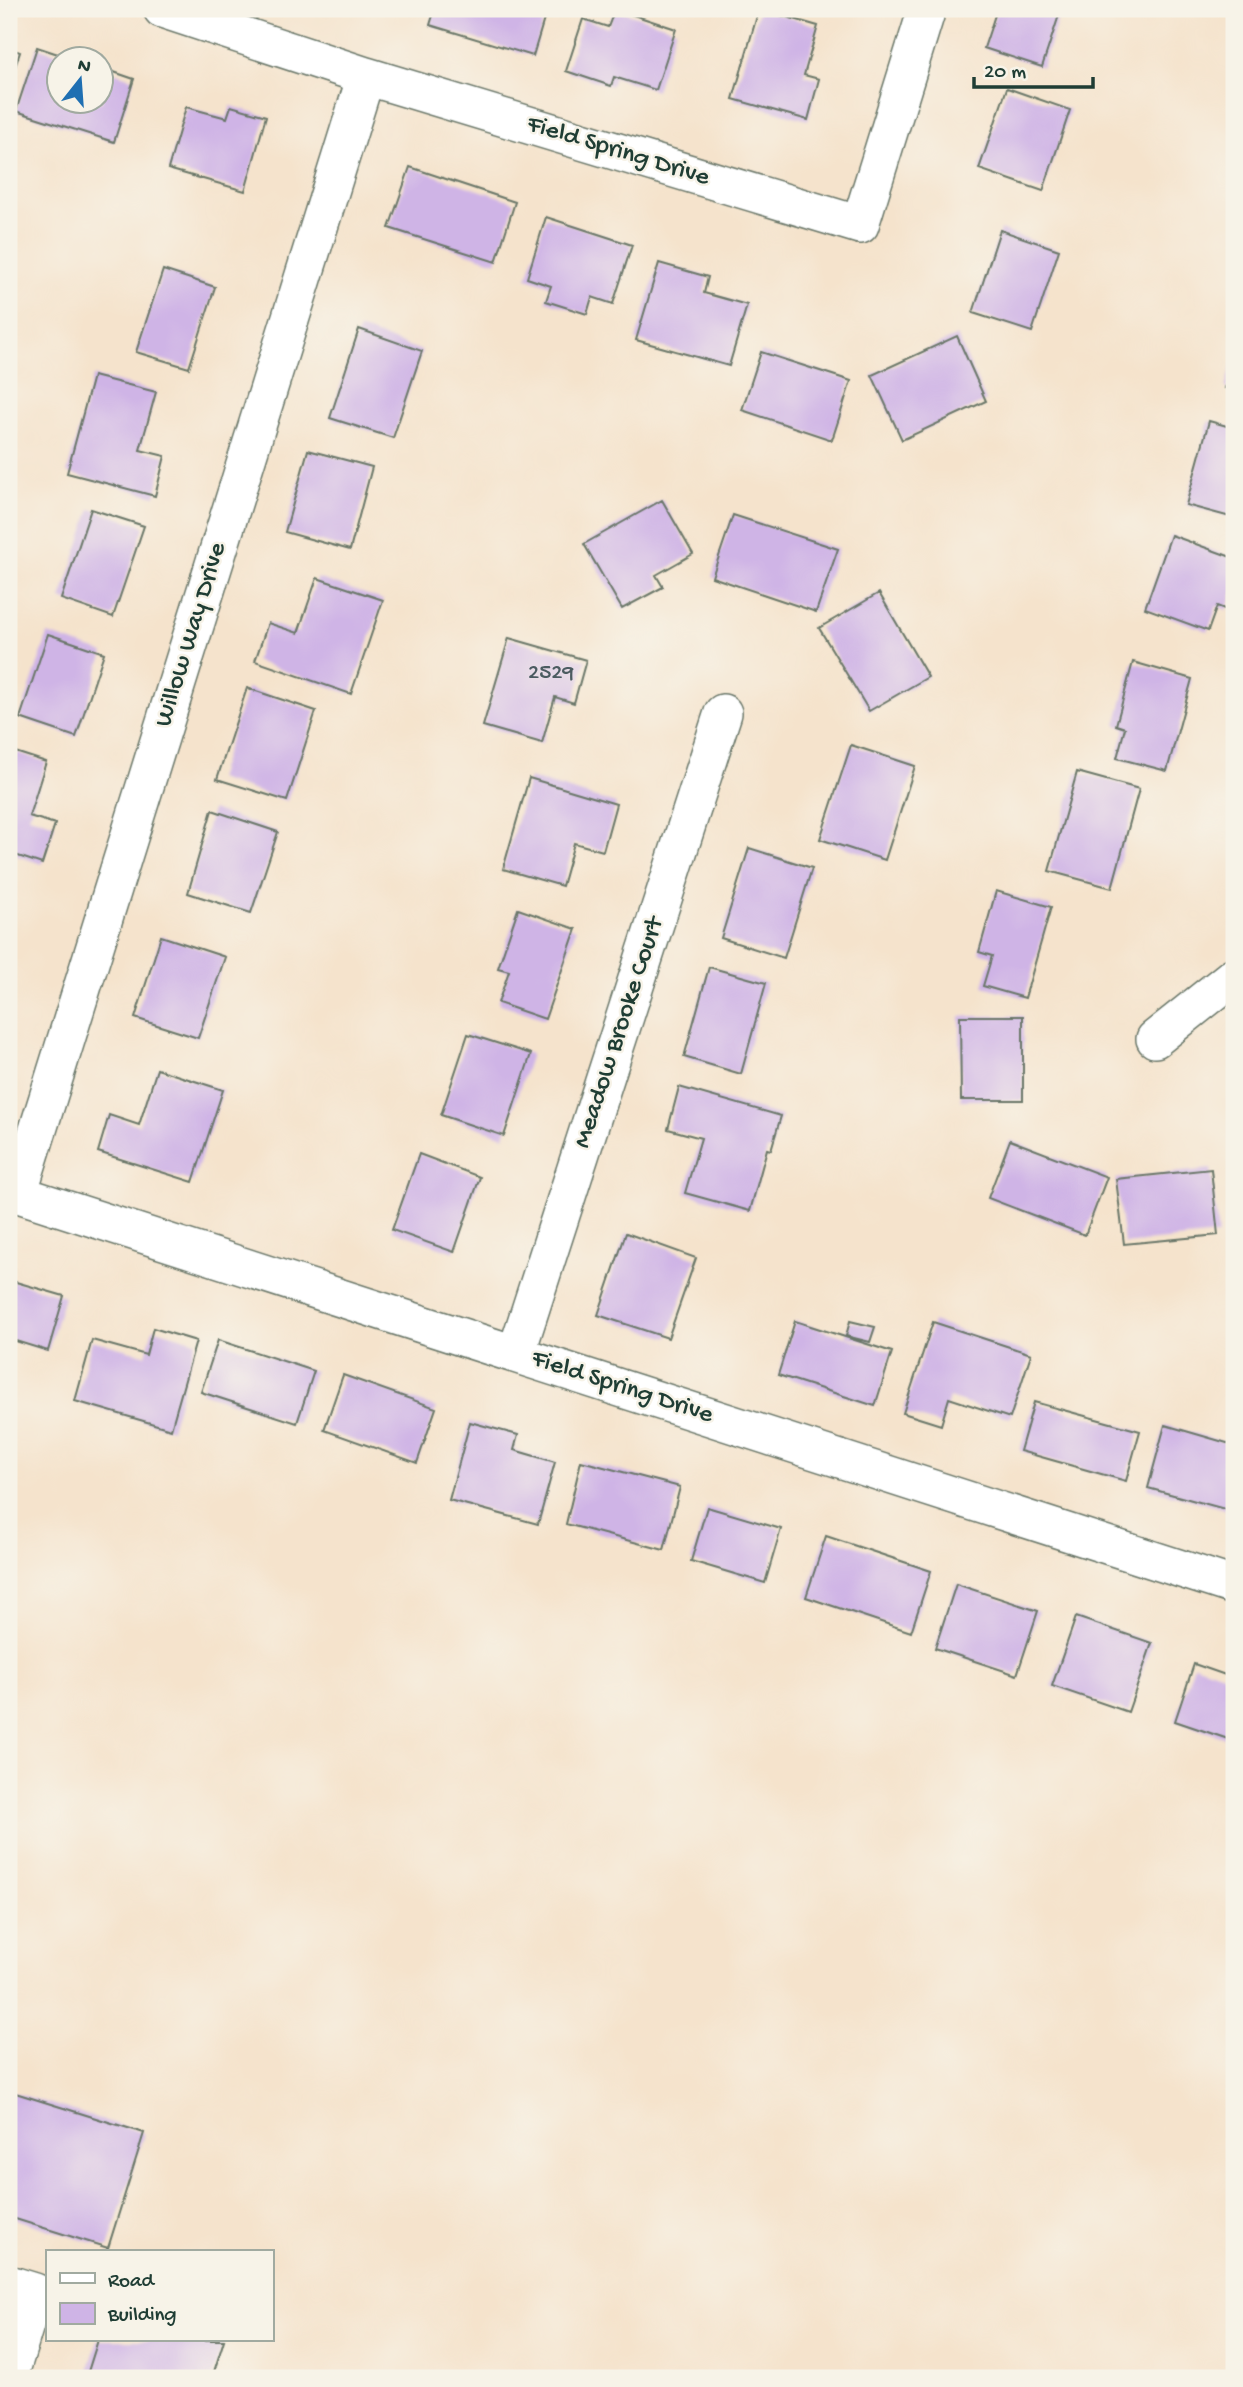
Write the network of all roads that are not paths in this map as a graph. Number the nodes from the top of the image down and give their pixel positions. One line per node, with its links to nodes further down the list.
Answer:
1 (162, 9): 3 (street, Field Spring Drive)
2 (927, 9): 3 (street, Field Spring Drive)
3 (366, 76): 7 (street, Willow Way Drive)
4 (723, 713): 8 (street, Meadow Brooke Court)
5 (1234, 976): 6 (street)
6 (1155, 1039)
7 (13, 1193): 8 (street, Field Spring Drive)
8 (516, 1354): 9 (street, Field Spring Drive)
9 (1234, 1586)
10 (9, 2284): 11 (street)
11 (9, 2377)

